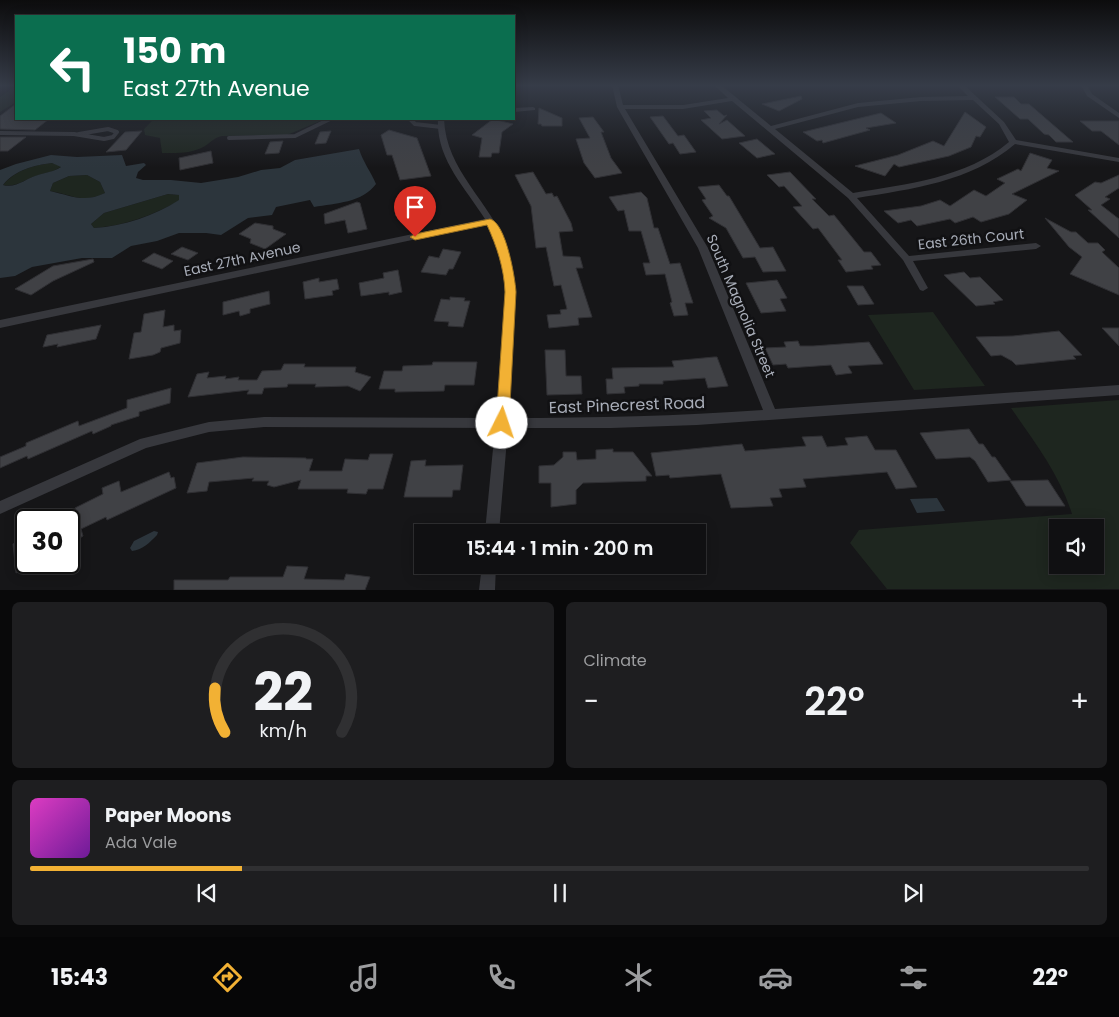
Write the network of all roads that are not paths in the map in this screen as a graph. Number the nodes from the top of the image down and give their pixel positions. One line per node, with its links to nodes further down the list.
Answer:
1 (623, 113): 21 (street, South Magnolia Street)
2 (750, 113): 8 (street)
3 (830, 113): 8 (street)
4 (990, 113): 12 (street)
5 (328, 120): 11 (lane)
6 (411, 120): 7 (lane)
7 (441, 123): 15 (street)
8 (771, 128): 14 (street)
9 (0, 133): 10 (lane)
10 (79, 134): 10 (lane)
11 (229, 138)
12 (1013, 142): 13 (street); 14 (street)
13 (1119, 160)
14 (851, 196): 17 (street)
15 (490, 222): 19 (street, East 27th Avenue); 22 (street)
16 (1036, 246): 17 (street, East 26th Court)
17 (908, 259): 18 (street)
18 (923, 288)
19 (0, 324)
20 (1119, 390): 21 (street, East Pinecrest Road)
21 (771, 414): 22 (street, East Pinecrest Road)
22 (502, 423): 23 (street, East Pinecrest Road); 24 (street)
23 (0, 508)
24 (493, 524)
25 (488, 574): 26 (street)
26 (487, 590)

